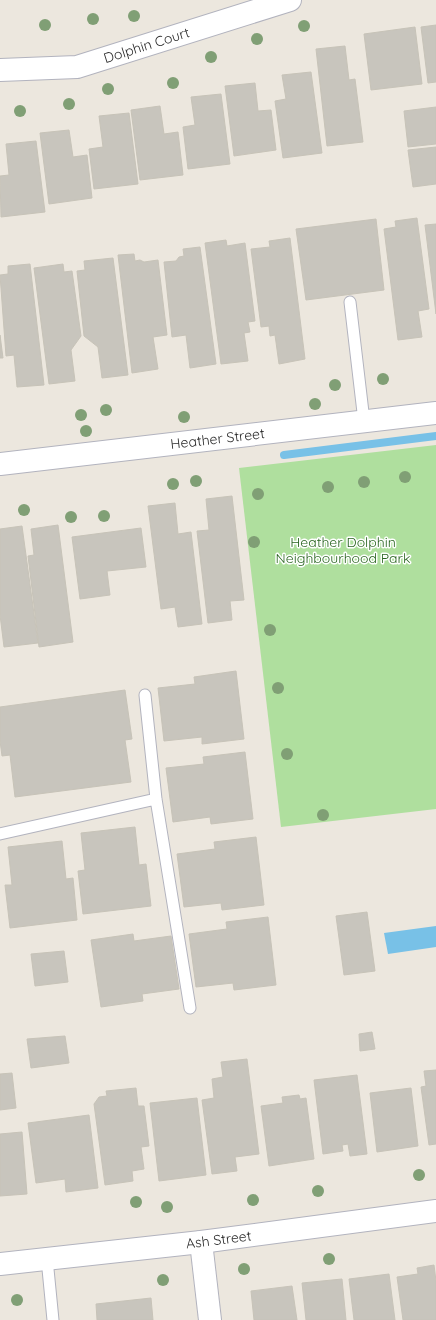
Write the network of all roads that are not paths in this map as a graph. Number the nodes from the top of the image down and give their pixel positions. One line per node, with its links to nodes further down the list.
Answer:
1 (290, 0): 2 (street, Dolphin Court)
2 (0, 70)
3 (350, 302): 5 (lane)
4 (436, 413): 5 (street, Heather Street)
5 (364, 421): 6 (street, Heather Street)
6 (0, 464)
7 (145, 696): 8 (lane)
8 (156, 799): 9 (lane); 10 (lane)
9 (0, 834)
10 (190, 1008)
11 (436, 1211): 12 (street, Ash Street)
12 (202, 1242): 13 (street, Ash Street); 16 (street)
13 (47, 1259): 14 (street, Ash Street); 15 (lane)
14 (0, 1264)
15 (53, 1320)
16 (210, 1320)

